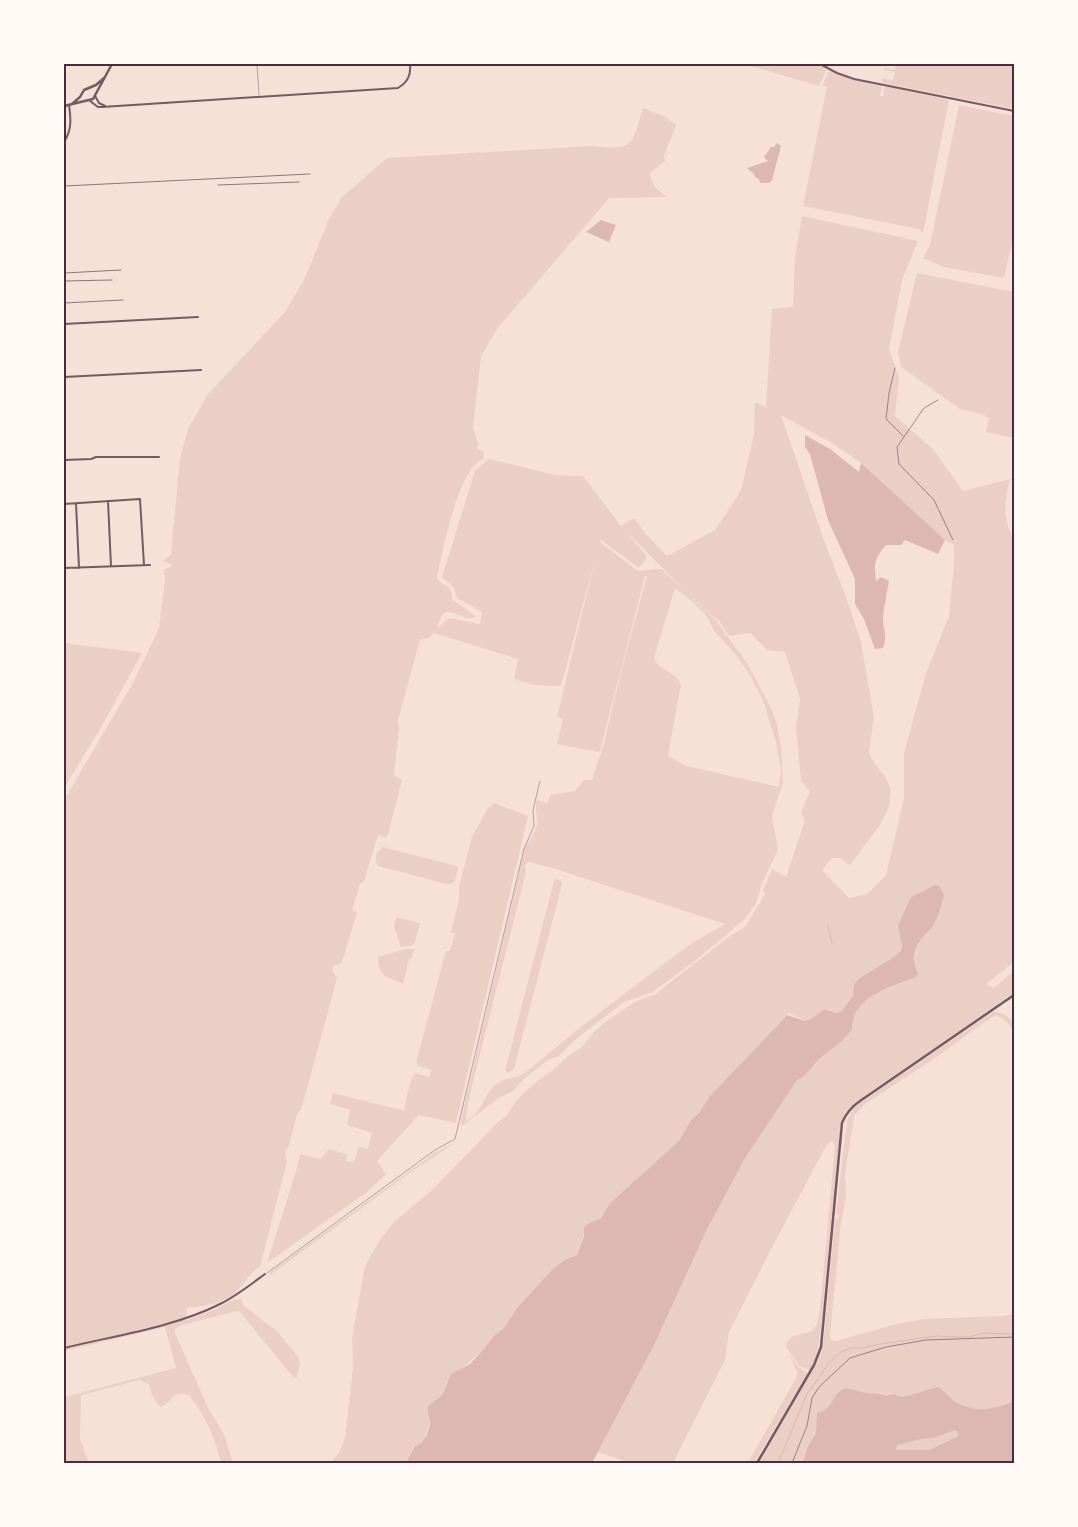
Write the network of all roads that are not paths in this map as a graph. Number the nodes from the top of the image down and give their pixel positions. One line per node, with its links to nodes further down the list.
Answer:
1 (112, 64): 5 (street)
2 (257, 64): 9 (lane)
3 (410, 64): 9 (street)
4 (820, 64): 14 (street)
5 (104, 78): 6 (street); 8 (street)
6 (90, 88): 7 (street); 8 (street)
7 (82, 94): 10 (street); 11 (street)
8 (95, 95): 10 (street); 13 (street)
9 (260, 97): 13 (street)
10 (88, 100): 11 (street); 13 (street)
11 (71, 104): 12 (street); 15 (street)
12 (64, 106)
13 (105, 106)
14 (1014, 111)
15 (64, 142)
16 (198, 318): 17 (street)
17 (64, 324)
18 (201, 370): 19 (street)
19 (64, 377)
20 (159, 457): 21 (street)
21 (64, 460)
22 (108, 502): 23 (street); 25 (street); 27 (street)
23 (76, 503): 24 (street); 29 (street)
24 (64, 504)
25 (144, 565): 26 (street); 27 (street)
26 (150, 565)
27 (111, 566): 29 (street)
28 (64, 568): 29 (street)
29 (79, 568)
30 (540, 781): 32 (lane)
31 (1014, 995): 34 (street)
32 (265, 1274): 33 (street)
33 (64, 1348)
34 (757, 1463)

